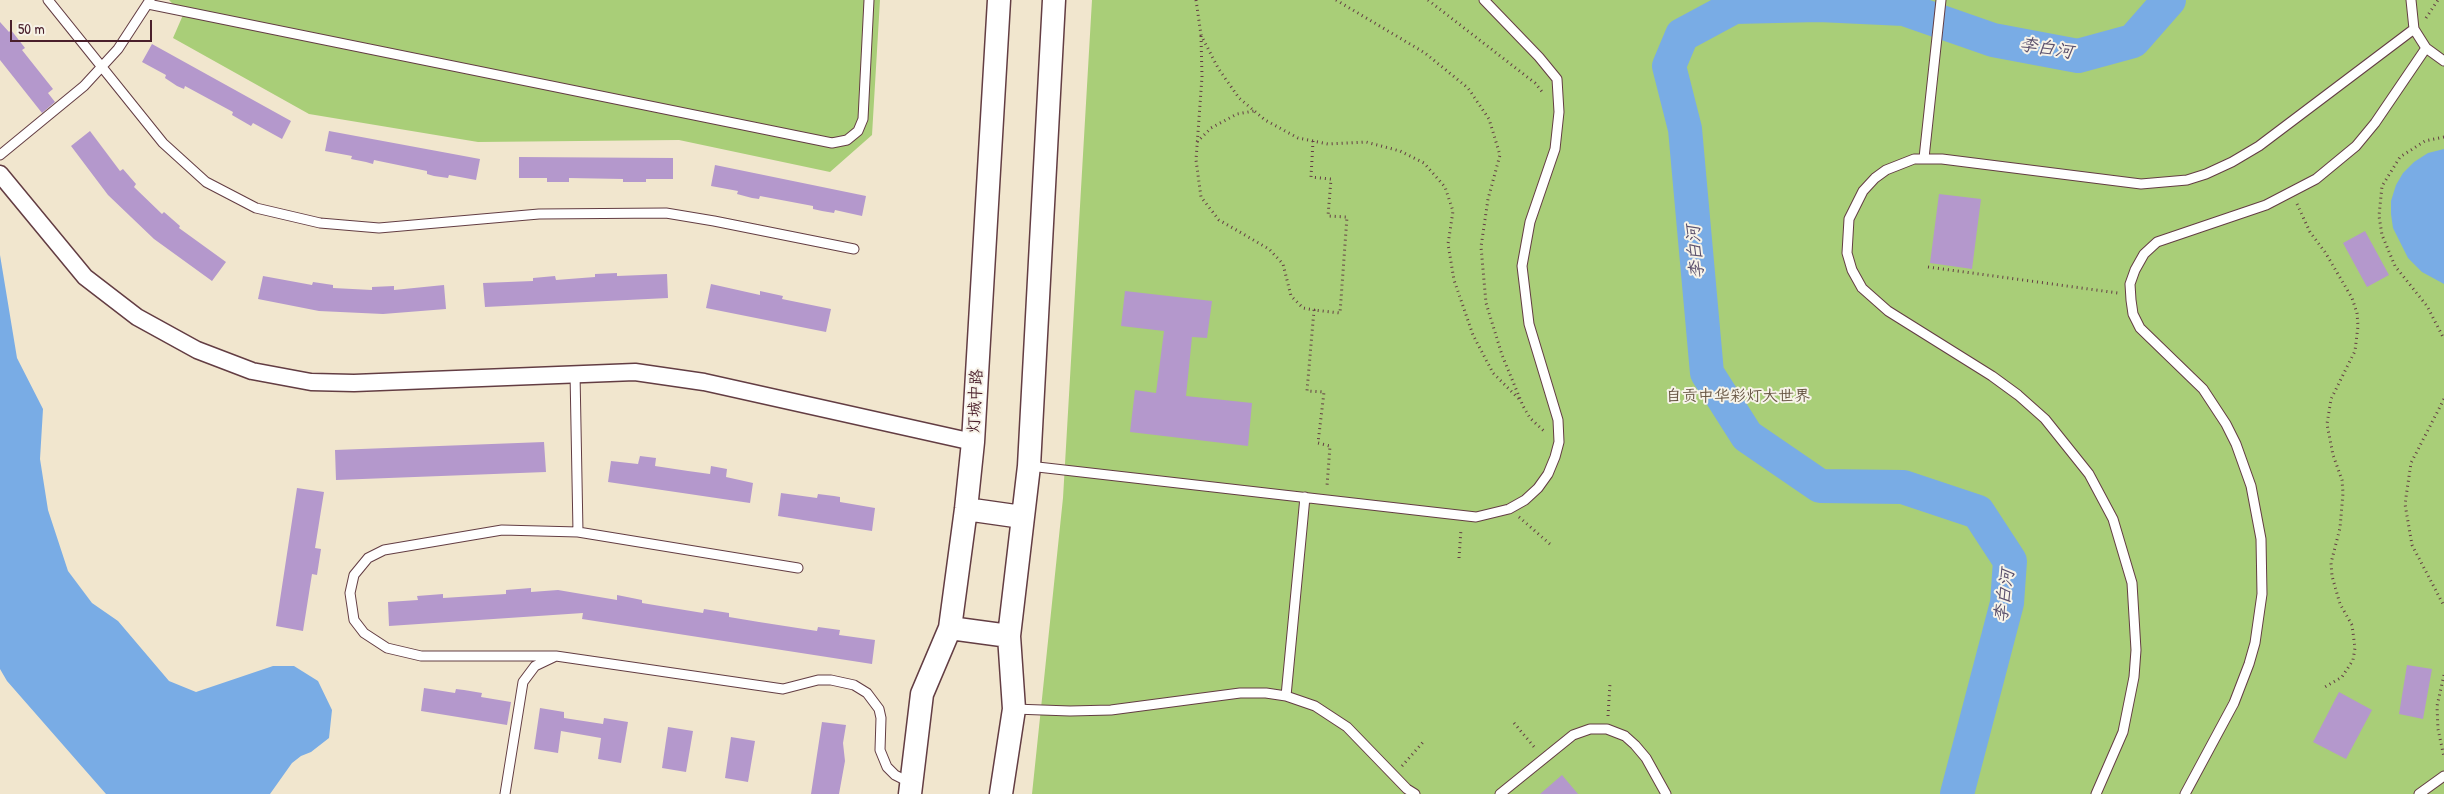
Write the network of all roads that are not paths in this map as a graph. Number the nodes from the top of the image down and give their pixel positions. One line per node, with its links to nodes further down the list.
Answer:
1 (48, 0): 12 (lane)
2 (869, 0): 8 (lane)
3 (999, 0): 18 (main road, 灯城中路)
4 (1054, 0): 19 (main road)
5 (1484, 0): 20 (lane)
6 (1941, 0): 14 (lane)
7 (2411, 0): 9 (lane)
8 (149, 2): 12 (lane)
9 (2414, 29): 10 (lane); 14 (lane)
10 (2426, 48): 11 (lane); 38 (lane)
11 (2444, 61)
12 (101, 68): 13 (lane); 16 (lane)
13 (0, 155)
14 (1924, 158): 37 (lane)
15 (0, 174): 17 (street)
16 (854, 250)
17 (575, 373): 18 (street); 23 (lane)
18 (973, 442): 21 (main road, 灯城中路)
19 (1029, 466): 20 (lane); 22 (main road)
20 (1306, 497): 28 (lane)
21 (966, 509): 22 (main road); 25 (main road, 灯城中路)
22 (1022, 517): 26 (main road)
23 (578, 532): 24 (lane); 27 (lane)
24 (798, 568)
25 (950, 628): 26 (main road); 31 (main road, 灯城中路)
26 (1009, 636): 29 (main road)
27 (556, 656): 31 (lane); 32 (lane)
28 (1286, 696): 29 (lane); 34 (lane)
29 (1014, 709): 33 (main road)
30 (2444, 776): 39 (lane)
31 (911, 789)
32 (505, 794)
33 (1001, 794)
34 (1415, 794)
35 (1500, 794): 36 (lane)
36 (1666, 794)
37 (2096, 794)
38 (2185, 794)
39 (2419, 794)

